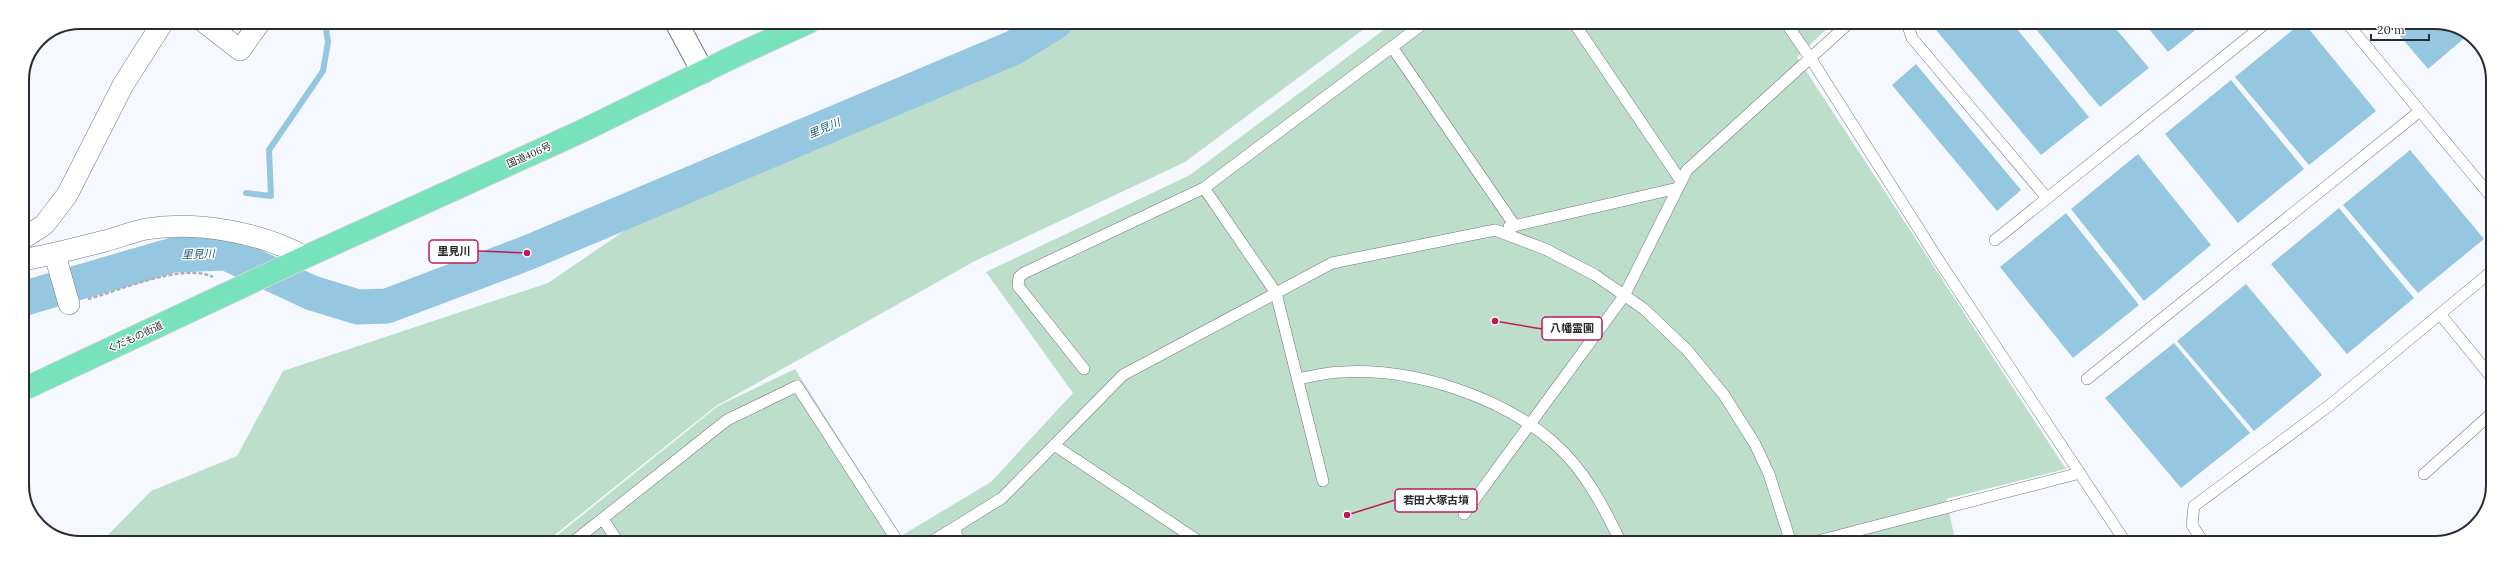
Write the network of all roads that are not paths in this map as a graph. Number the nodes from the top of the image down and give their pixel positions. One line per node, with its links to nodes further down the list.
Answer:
1 (159, 29): 23 (street)
2 (213, 29): 3 (street)
3 (255, 29)
4 (680, 29): 15 (street)
5 (794, 29): 15 (highway, 国道406号)
6 (1416, 29): 13 (lane)
7 (1578, 29): 17 (lane)
8 (1790, 29): 14 (lane)
9 (1843, 29): 14 (lane)
10 (1909, 29): 20 (lane)
11 (2258, 29): 20 (lane)
12 (2352, 29): 16 (lane)
13 (1392, 47): 18 (lane); 21 (lane)
14 (1812, 59): 17 (lane); 42 (lane)
15 (703, 72): 27 (highway, 国道406号)
16 (2420, 111): 19 (lane); 37 (lane)
17 (1680, 184): 21 (lane); 31 (lane)
18 (1204, 188): 30 (lane); 34 (lane)
19 (2486, 191)
20 (2047, 198): 24 (lane)
21 (1515, 226): 22 (lane)
22 (1495, 230): 30 (lane); 31 (lane)
23 (29, 235)
24 (1995, 240)
25 (56, 258): 26 (street); 27 (street); 32 (street)
26 (29, 260)
27 (298, 260): 29 (highway, 国道406号)
28 (2486, 276): 33 (lane)
29 (240, 288): 38 (highway, くだもの街道)
30 (1276, 293): 36 (lane); 41 (lane)
31 (1624, 296): 40 (lane); 55 (lane)
32 (68, 302)
33 (2440, 314): 35 (lane); 58 (lane)
34 (1084, 370)
35 (2486, 371)
36 (1298, 379): 40 (lane); 44 (lane)
37 (2088, 379)
38 (29, 387)
39 (2486, 418): 43 (lane)
40 (1530, 424): 45 (lane); 54 (lane)
41 (1054, 445): 47 (lane); 53 (lane)
42 (2080, 473): 56 (lane); 57 (lane)
43 (2424, 474)
44 (1323, 481)
45 (1464, 514)
46 (603, 519): 48 (lane); 49 (lane); 50 (lane)
47 (955, 528): 51 (lane); 52 (lane)
48 (581, 536)
49 (614, 536)
50 (894, 536)
51 (941, 536)
52 (957, 536)
53 (1191, 536)
54 (1618, 536)
55 (1789, 536)
56 (1837, 536)
57 (2121, 536)
58 (2199, 536)

